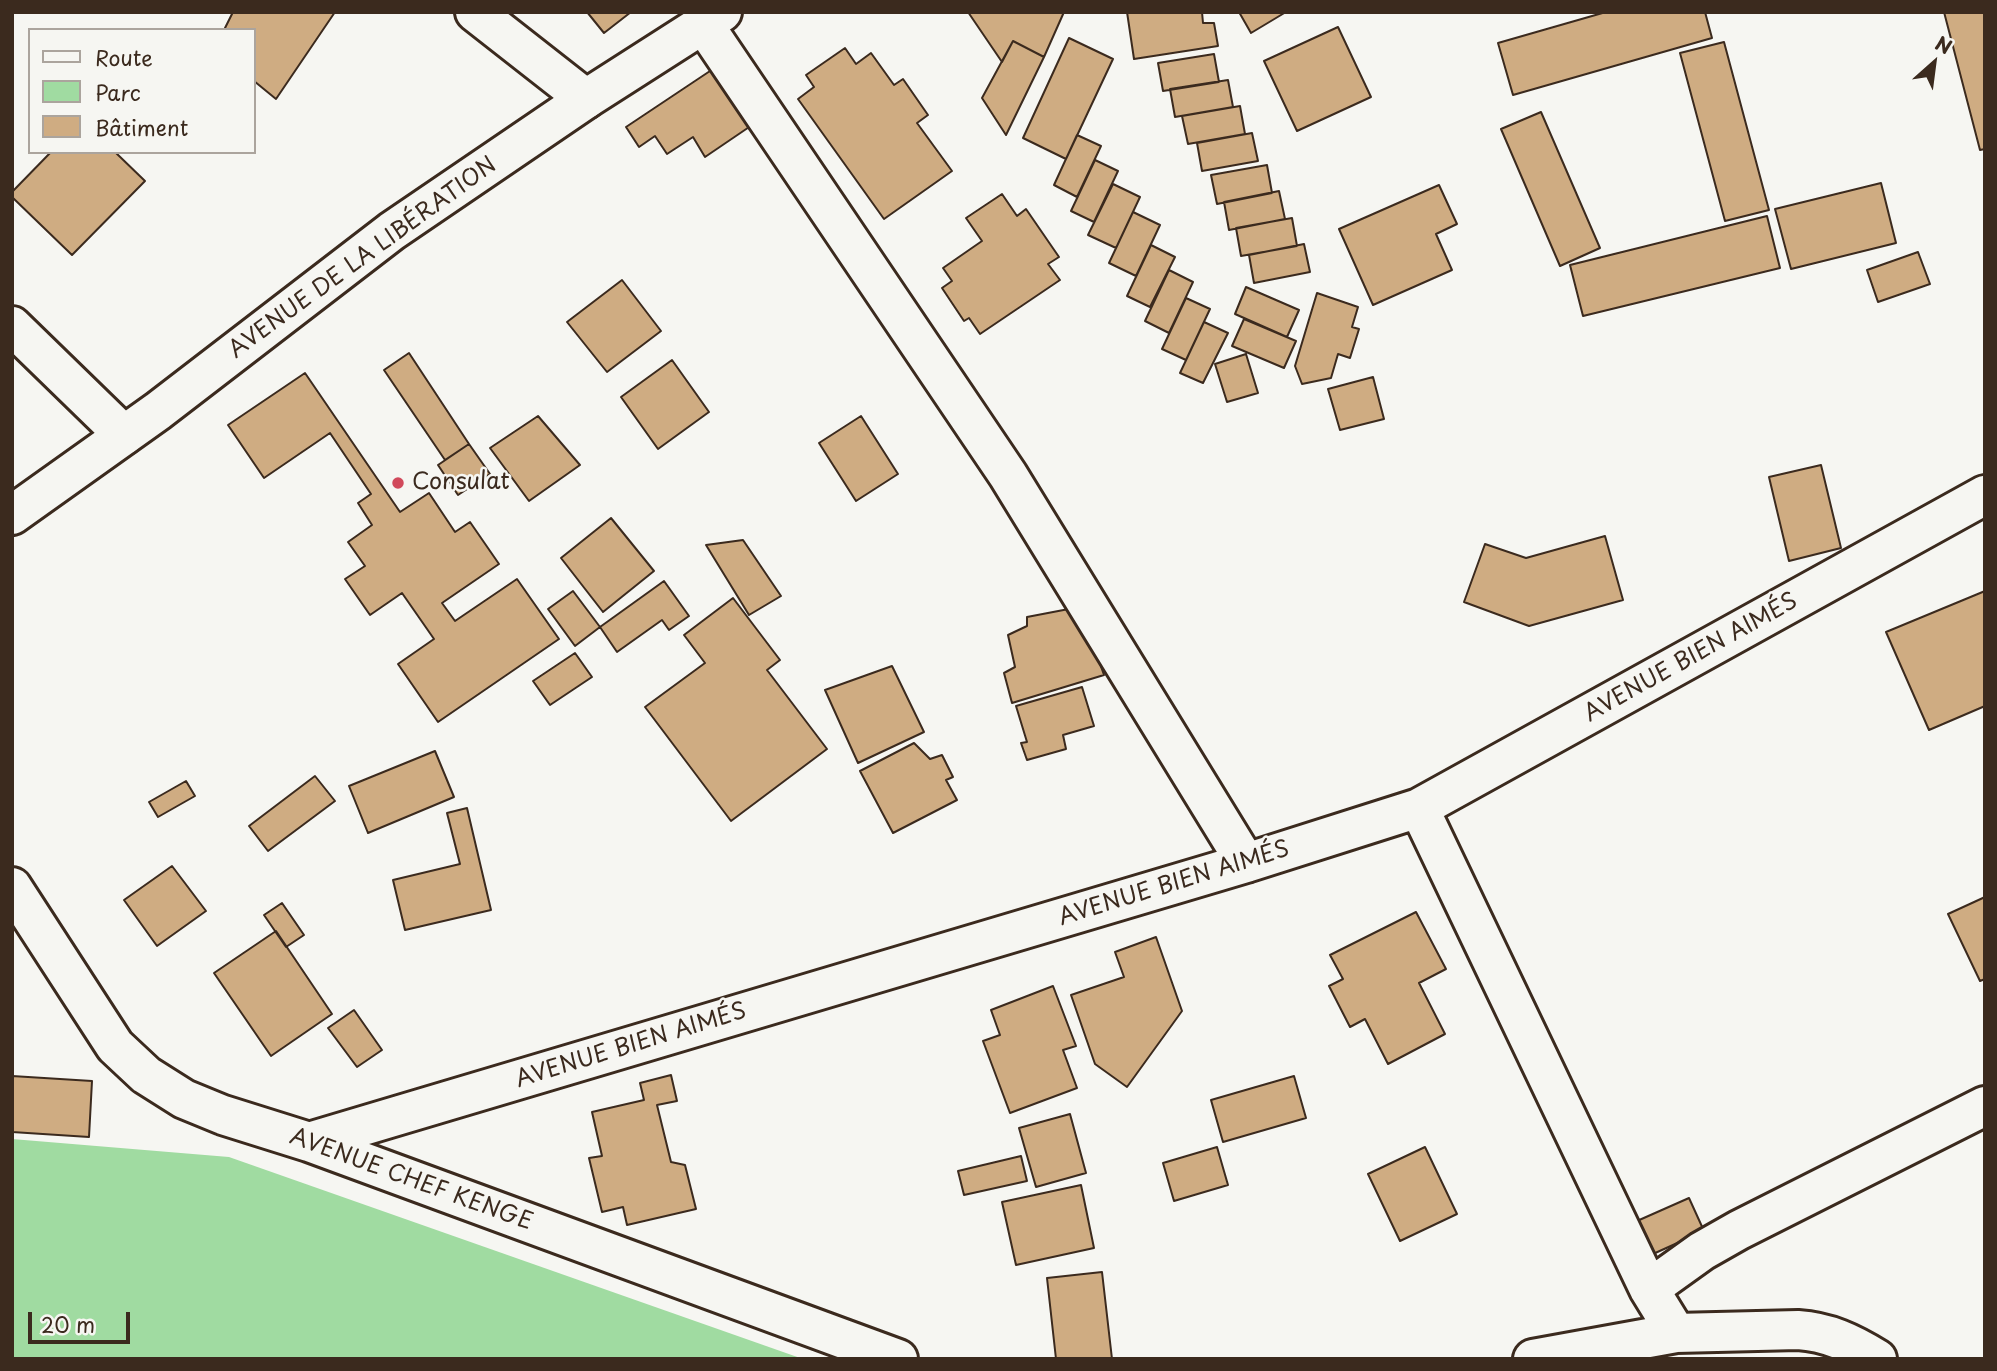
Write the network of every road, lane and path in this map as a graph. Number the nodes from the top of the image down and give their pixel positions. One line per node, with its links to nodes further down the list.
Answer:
1 (475, 12): 3 (street)
2 (713, 19): 3 (street, AVENUE DE LA LIBÉRATION); 9 (street)
3 (586, 99): 5 (street, AVENUE DE LA LIBÉRATION)
4 (12, 326): 5 (street)
5 (124, 435): 7 (street, AVENUE DE LA LIBÉRATION)
6 (1985, 495): 8 (street, AVENUE BIEN AIMÉS)
7 (12, 515)
8 (1419, 808): 9 (street, AVENUE BIEN AIMÉS); 13 (street)
9 (1246, 863): 12 (street, AVENUE BIEN AIMÉS)
10 (12, 887): 12 (street, AVENUE CHEF KENGE)
11 (1985, 1106): 13 (street)
12 (309, 1142): 15 (street, AVENUE CHEF KENGE)
13 (1649, 1289): 14 (street)
14 (1676, 1333): 16 (street); 17 (street)
15 (898, 1359)
16 (1534, 1359)
17 (1877, 1359)

